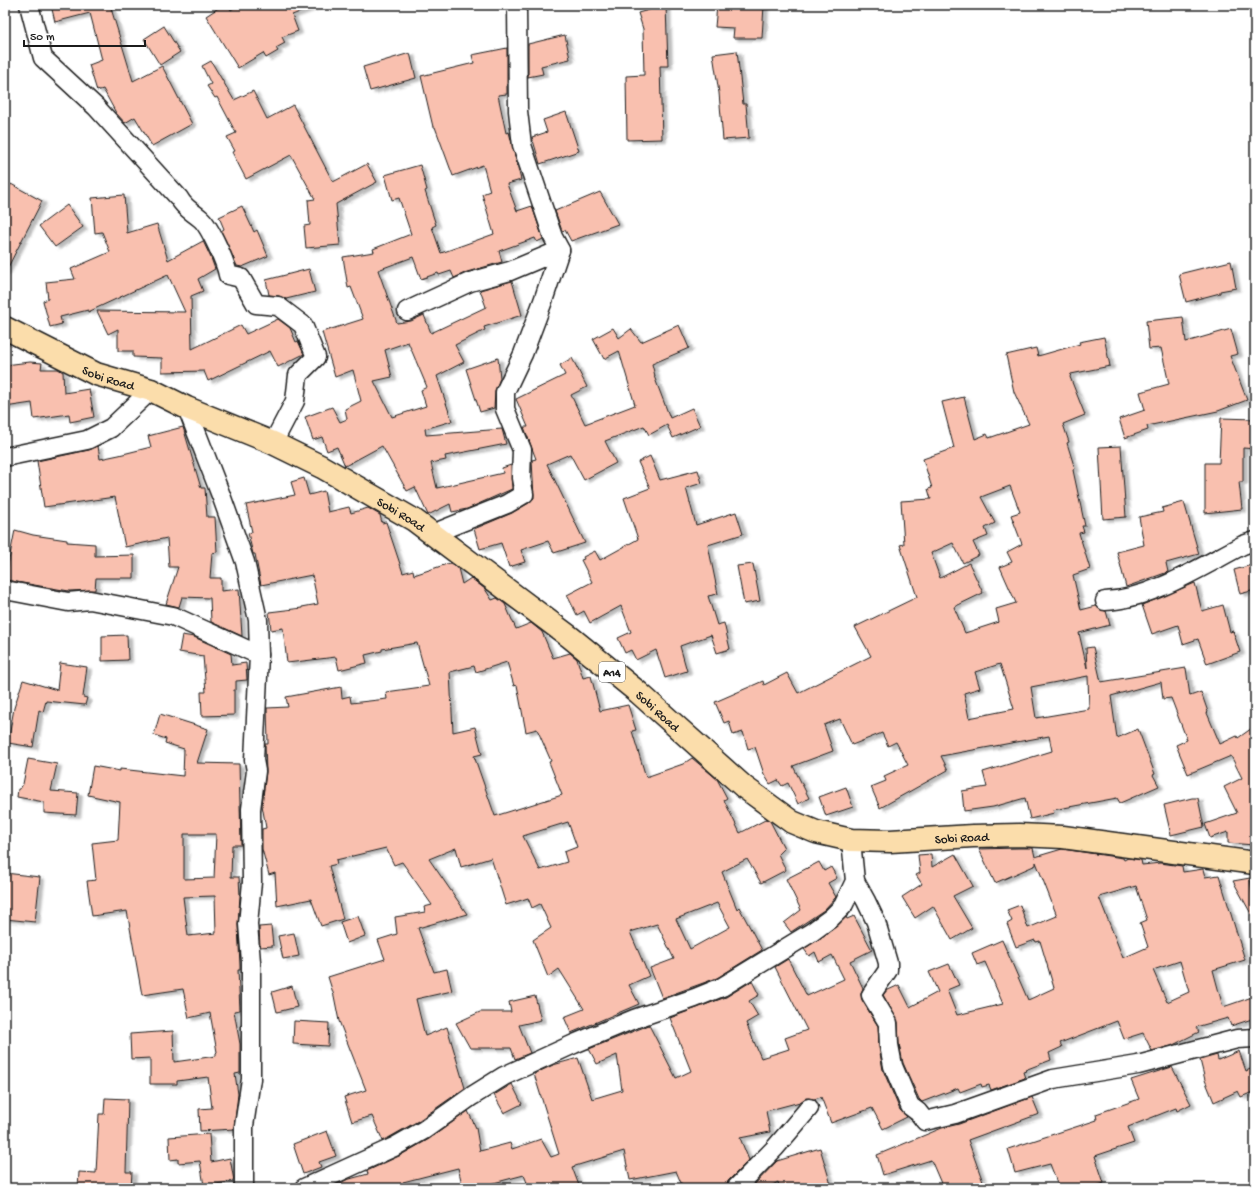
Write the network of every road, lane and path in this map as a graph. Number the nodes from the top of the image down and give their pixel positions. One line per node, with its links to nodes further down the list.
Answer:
1 (29, 5): 8 (street)
2 (517, 5): 3 (street)
3 (560, 250): 4 (street); 10 (street)
4 (407, 311)
5 (5, 328): 6 (highway, Sobi Road / A14)
6 (151, 390): 7 (highway, Sobi Road / A14); 9 (street)
7 (187, 408): 8 (highway, Sobi Road / A14); 14 (street)
8 (273, 443): 10 (highway, Sobi Road / A14)
9 (5, 457)
10 (432, 534): 15 (highway, Sobi Road / A14)
11 (1255, 541): 13 (street)
12 (5, 590): 14 (street)
13 (1105, 601)
14 (259, 654): 20 (street)
15 (852, 840): 16 (highway, Sobi Road / A14); 17 (street)
16 (1255, 863)
17 (855, 881): 18 (street); 21 (street)
18 (1255, 1038)
19 (809, 1108): 22 (street)
20 (244, 1188)
21 (304, 1188)
22 (736, 1188)

